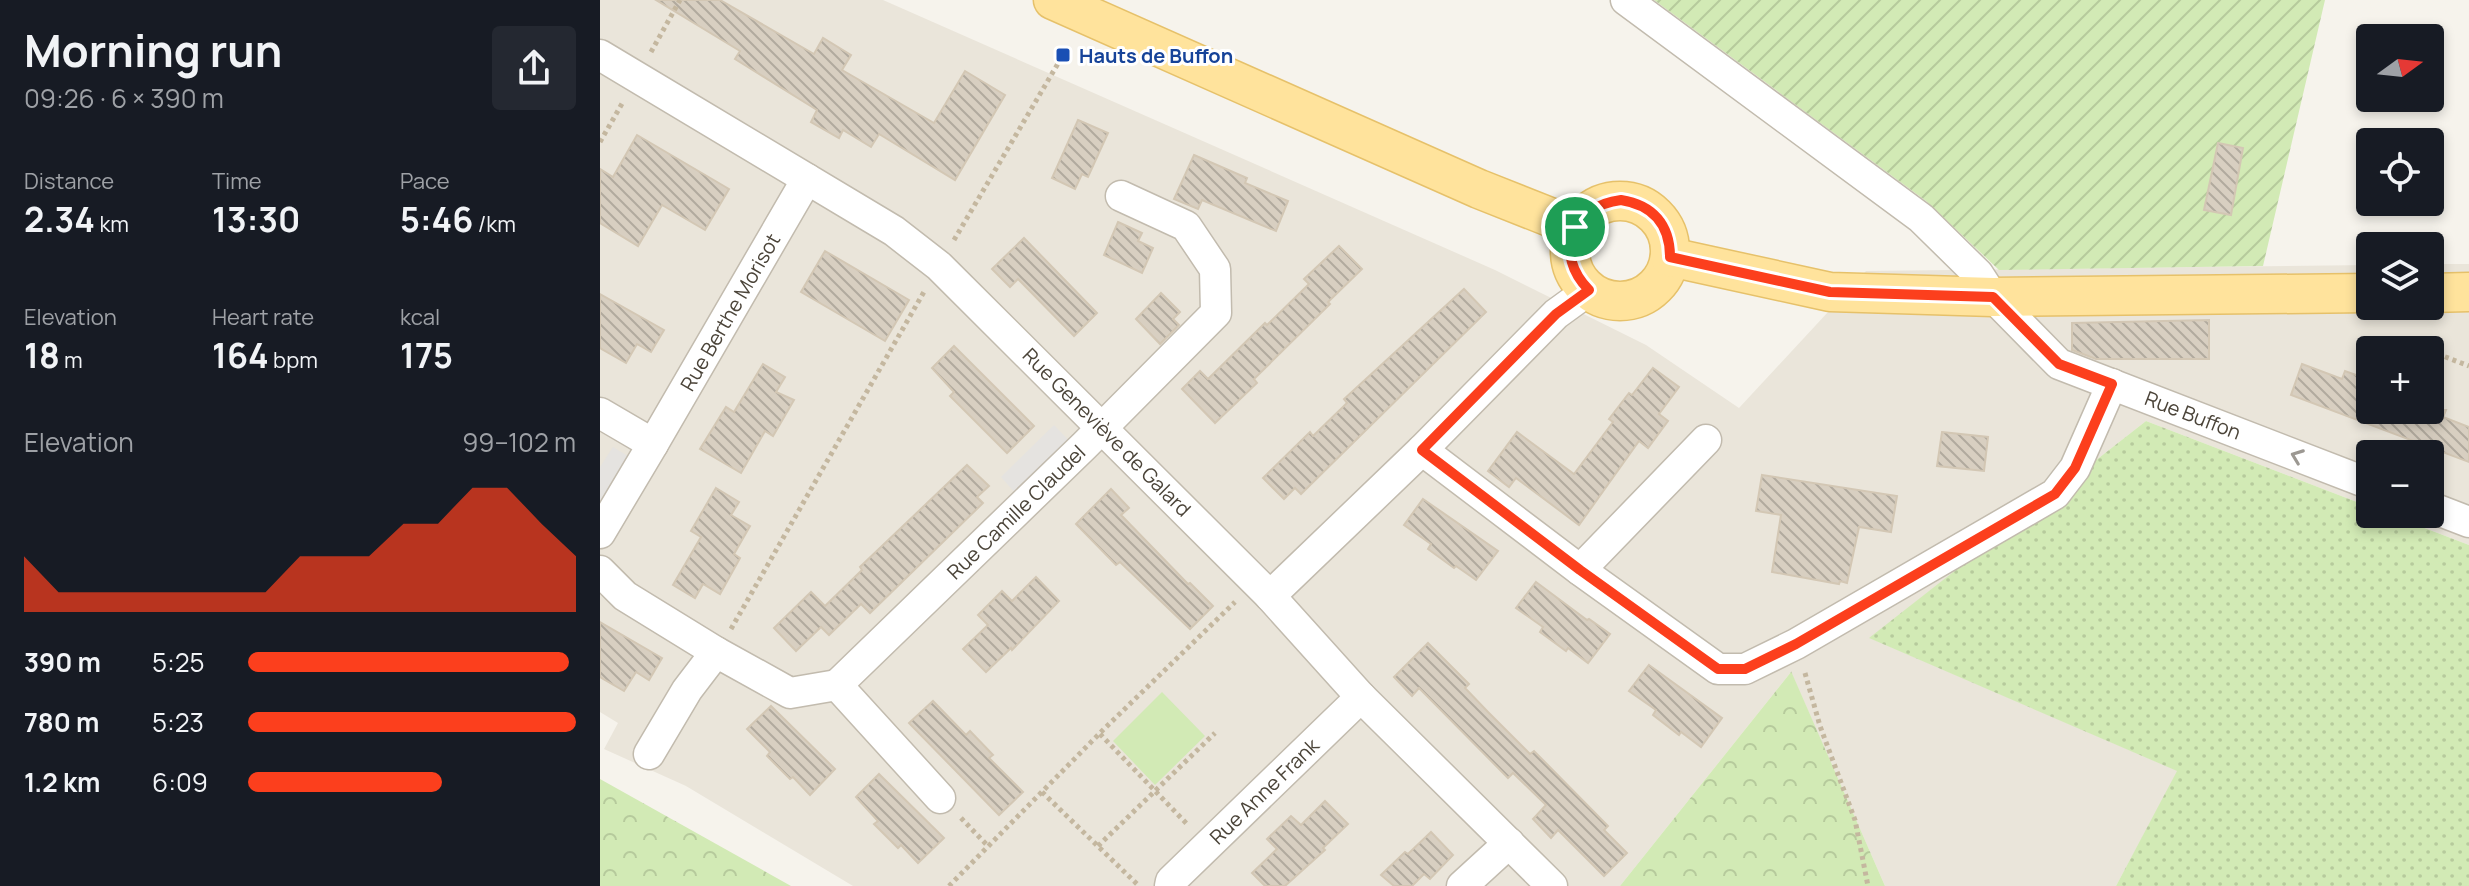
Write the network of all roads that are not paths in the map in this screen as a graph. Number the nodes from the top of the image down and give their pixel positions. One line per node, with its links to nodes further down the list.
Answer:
1 (1053, 0): 6 (main road)
2 (1626, 0): 12 (street, Rue Buffon)
3 (600, 55): 4 (street, Rue Geneviève de Galard)
4 (807, 179): 15 (street, Rue Geneviève de Galard); 17 (street, Rue Berthe Morisot)
5 (1121, 196): 15 (street, Rue Camille Claudel)
6 (1575, 227): 7 (main road); 8 (main road)
7 (1670, 257): 8 (main road); 12 (main road)
8 (1589, 290): 18 (street)
9 (2469, 292): 11 (main road)
10 (2356, 293): 12 (main road)
11 (2444, 293)
12 (1993, 297): 13 (street, Rue Buffon)
13 (2112, 384): 19 (street, Rue Buffon, one-way to 13); 23 (street)
14 (600, 413): 17 (street)
15 (1103, 427): 25 (street, Rue Geneviève de Galard); 27 (street, Rue Camille Claudel)
16 (1706, 440): 23 (street)
17 (653, 444): 22 (street, Rue Berthe Morisot)
18 (1422, 450): 23 (street); 25 (street)
19 (2356, 479)
20 (2444, 512): 21 (street)
21 (2469, 522)
22 (600, 533)
23 (1580, 570)
24 (600, 571): 26 (street)
25 (1263, 589): 28 (street, Rue Geneviève de Galard)
26 (716, 652): 27 (street); 29 (street)
27 (837, 685): 30 (street)
28 (1361, 697): 31 (street, Rue Geneviève de Galard); 32 (street, Rue Anne Frank)
29 (649, 754)
30 (940, 798)
31 (1509, 843): 33 (street); 34 (street, Rue Geneviève de Galard)
32 (1170, 886)
33 (1462, 886)
34 (1552, 886)

